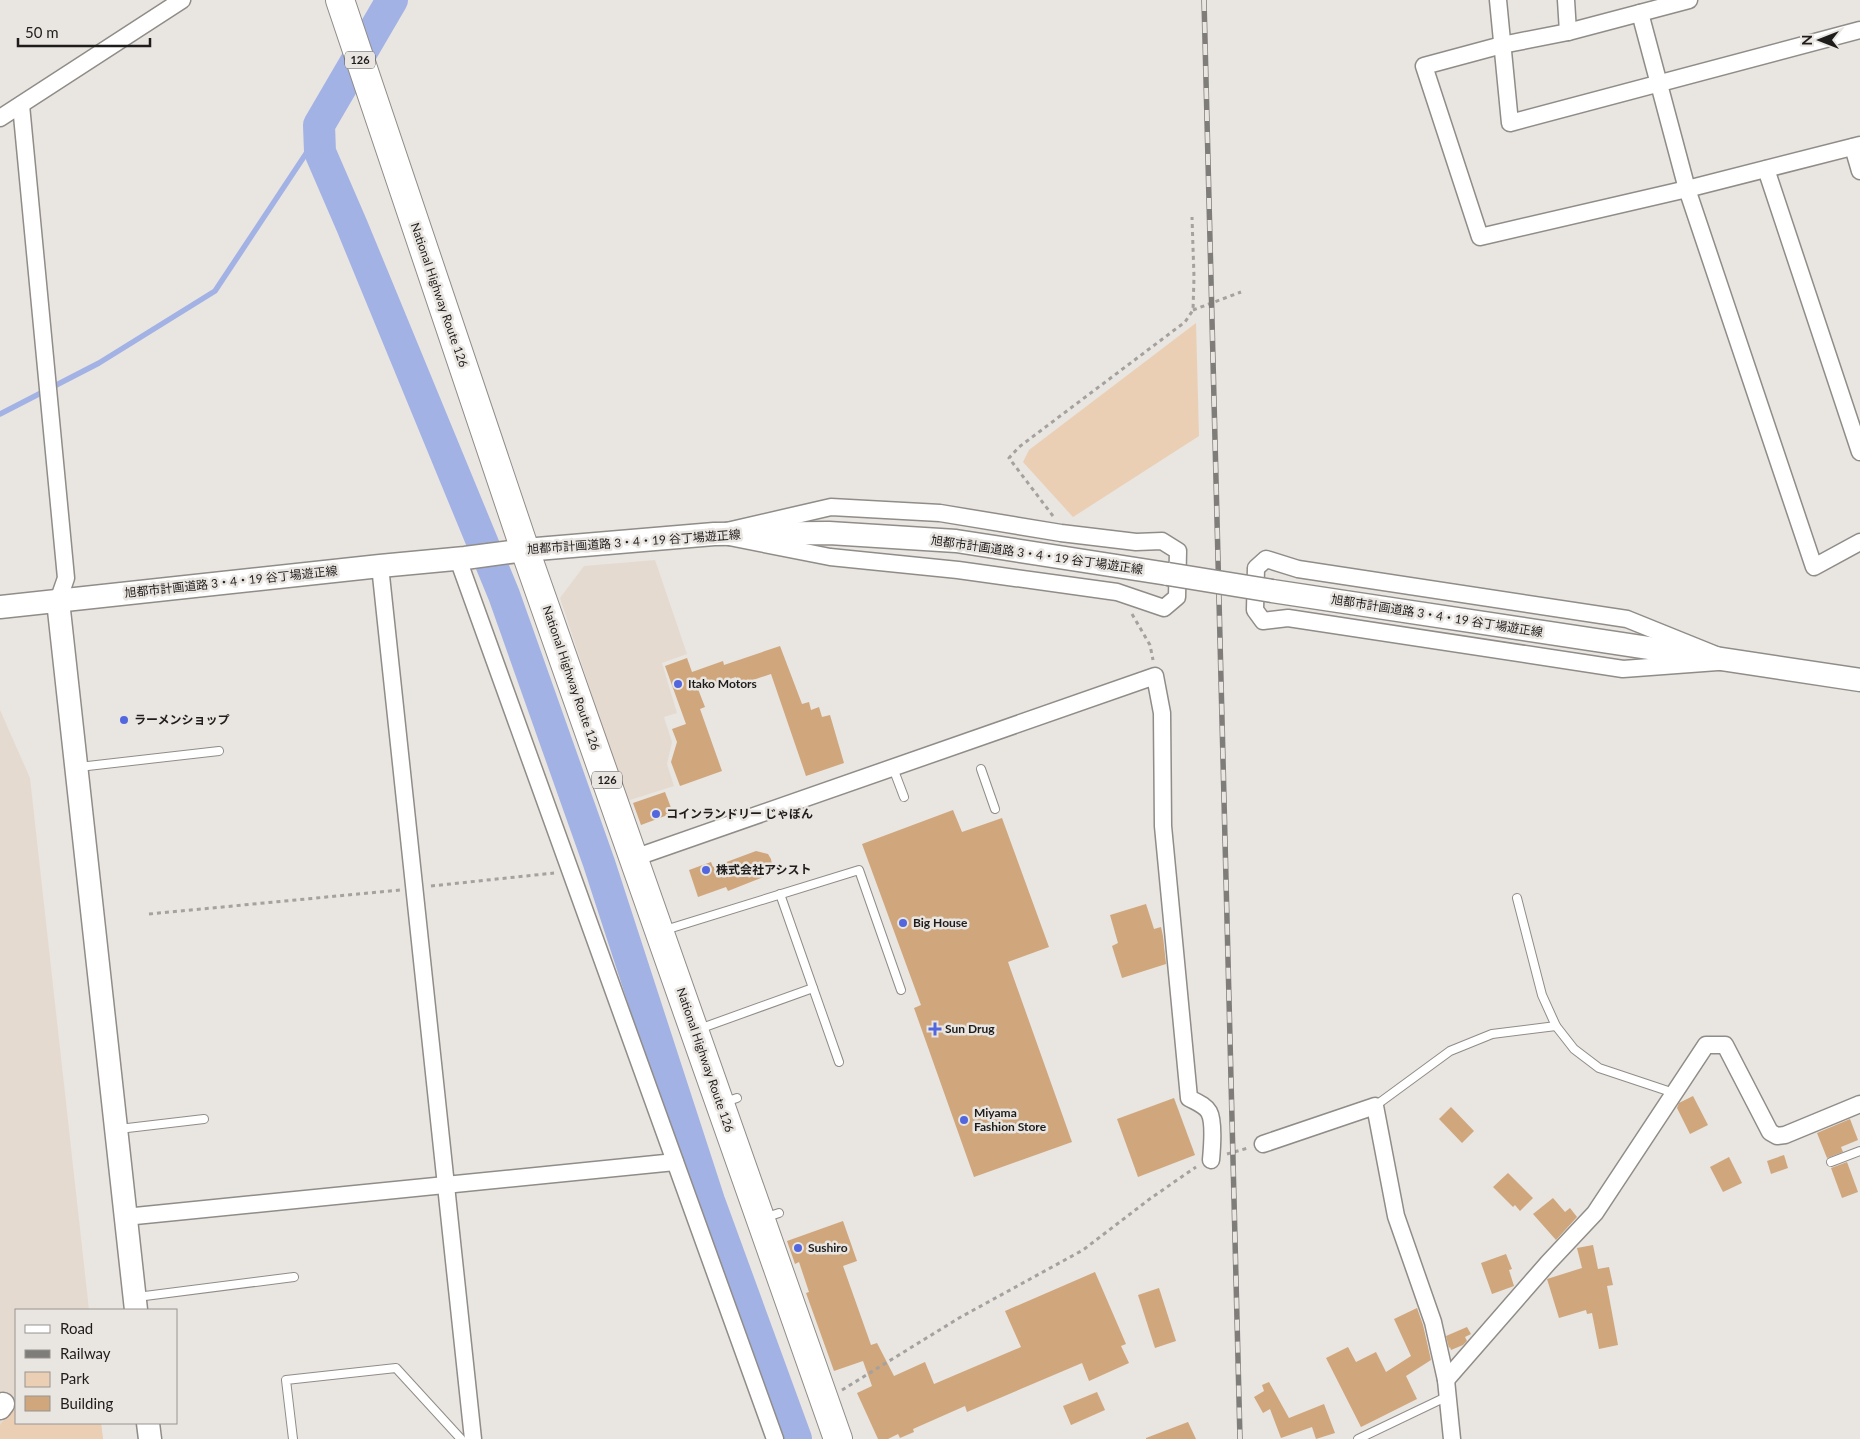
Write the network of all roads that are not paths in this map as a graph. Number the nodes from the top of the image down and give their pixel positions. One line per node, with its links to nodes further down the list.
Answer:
1 (182, 0): 11 (street)
2 (340, 0): 20 (highway, National Highway Route 126 / 126)
3 (1498, 0): 9 (street)
4 (1566, 0): 8 (street)
5 (1690, 0): 6 (street)
6 (1640, 13): 8 (street); 10 (street)
7 (1860, 30): 10 (street)
8 (1568, 32): 9 (street)
9 (1502, 45): 10 (street); 16 (street)
10 (1659, 83): 16 (street)
11 (20, 105): 12 (street); 23 (street)
12 (0, 118)
13 (1856, 146): 14 (street); 15 (street)
14 (1766, 169): 16 (street); 17 (street)
15 (1860, 172)
16 (1687, 189): 19 (street)
17 (1860, 452)
18 (714, 534): 18 (street); 20 (street, 旭都市計画道路 3・4・19 谷丁場遊正線); 25 (street, 旭都市計画道路 3・4・19 谷丁場遊正線, bridge)
19 (1860, 542)
20 (525, 550): 21 (street, 旭都市計画道路 3・4・19 谷丁場遊正線); 33 (highway, National Highway Route 126 / 126)
21 (461, 558): 22 (street, 旭都市計画道路 3・4・19 谷丁場遊正線); 50 (street)
22 (380, 566): 23 (street, 旭都市計画道路 3・4・19 谷丁場遊正線); 52 (street)
23 (58, 601): 24 (street, 旭都市計画道路 3・4・19 谷丁場遊正線); 28 (street)
24 (0, 607)
25 (1731, 661): 25 (street); 26 (street, 旭都市計画道路 3・4・19 谷丁場遊正線)
26 (1860, 680)
27 (219, 751): 28 (lane)
28 (76, 767): 46 (street)
29 (893, 768): 31 (lane); 33 (street); 49 (street)
30 (981, 769): 32 (lane)
31 (904, 796)
32 (995, 809)
33 (634, 858): 36 (highway, National Highway Route 126 / 126)
34 (780, 894): 36 (lane); 37 (lane); 38 (lane)
35 (1517, 898): 39 (lane)
36 (660, 931): 40 (highway, National Highway Route 126 / 126)
37 (813, 988): 40 (lane); 41 (lane)
38 (901, 990)
39 (1556, 1026): 42 (lane); 44 (lane)
40 (695, 1031): 63 (highway, National Highway Route 126 / 126)
41 (839, 1062)
42 (1674, 1093): 43 (street); 56 (street)
43 (1860, 1104)
44 (1375, 1106): 47 (street); 56 (street)
45 (204, 1119): 46 (lane)
46 (116, 1130): 53 (street)
47 (1263, 1144)
48 (1860, 1151): 51 (lane)
49 (1210, 1160)
50 (675, 1162): 52 (street); 62 (street)
51 (1831, 1162)
52 (446, 1185): 53 (street); 61 (street)
53 (125, 1217): 55 (street)
54 (294, 1277): 55 (lane)
55 (135, 1304)
56 (1447, 1388): 64 (lane); 65 (street)
57 (148, 1424): 58 (street)
58 (150, 1439)
59 (293, 1439): 60 (lane)
60 (462, 1439)
61 (473, 1439)
62 (775, 1439)
63 (838, 1439)
64 (1358, 1439)
65 (1452, 1439)

